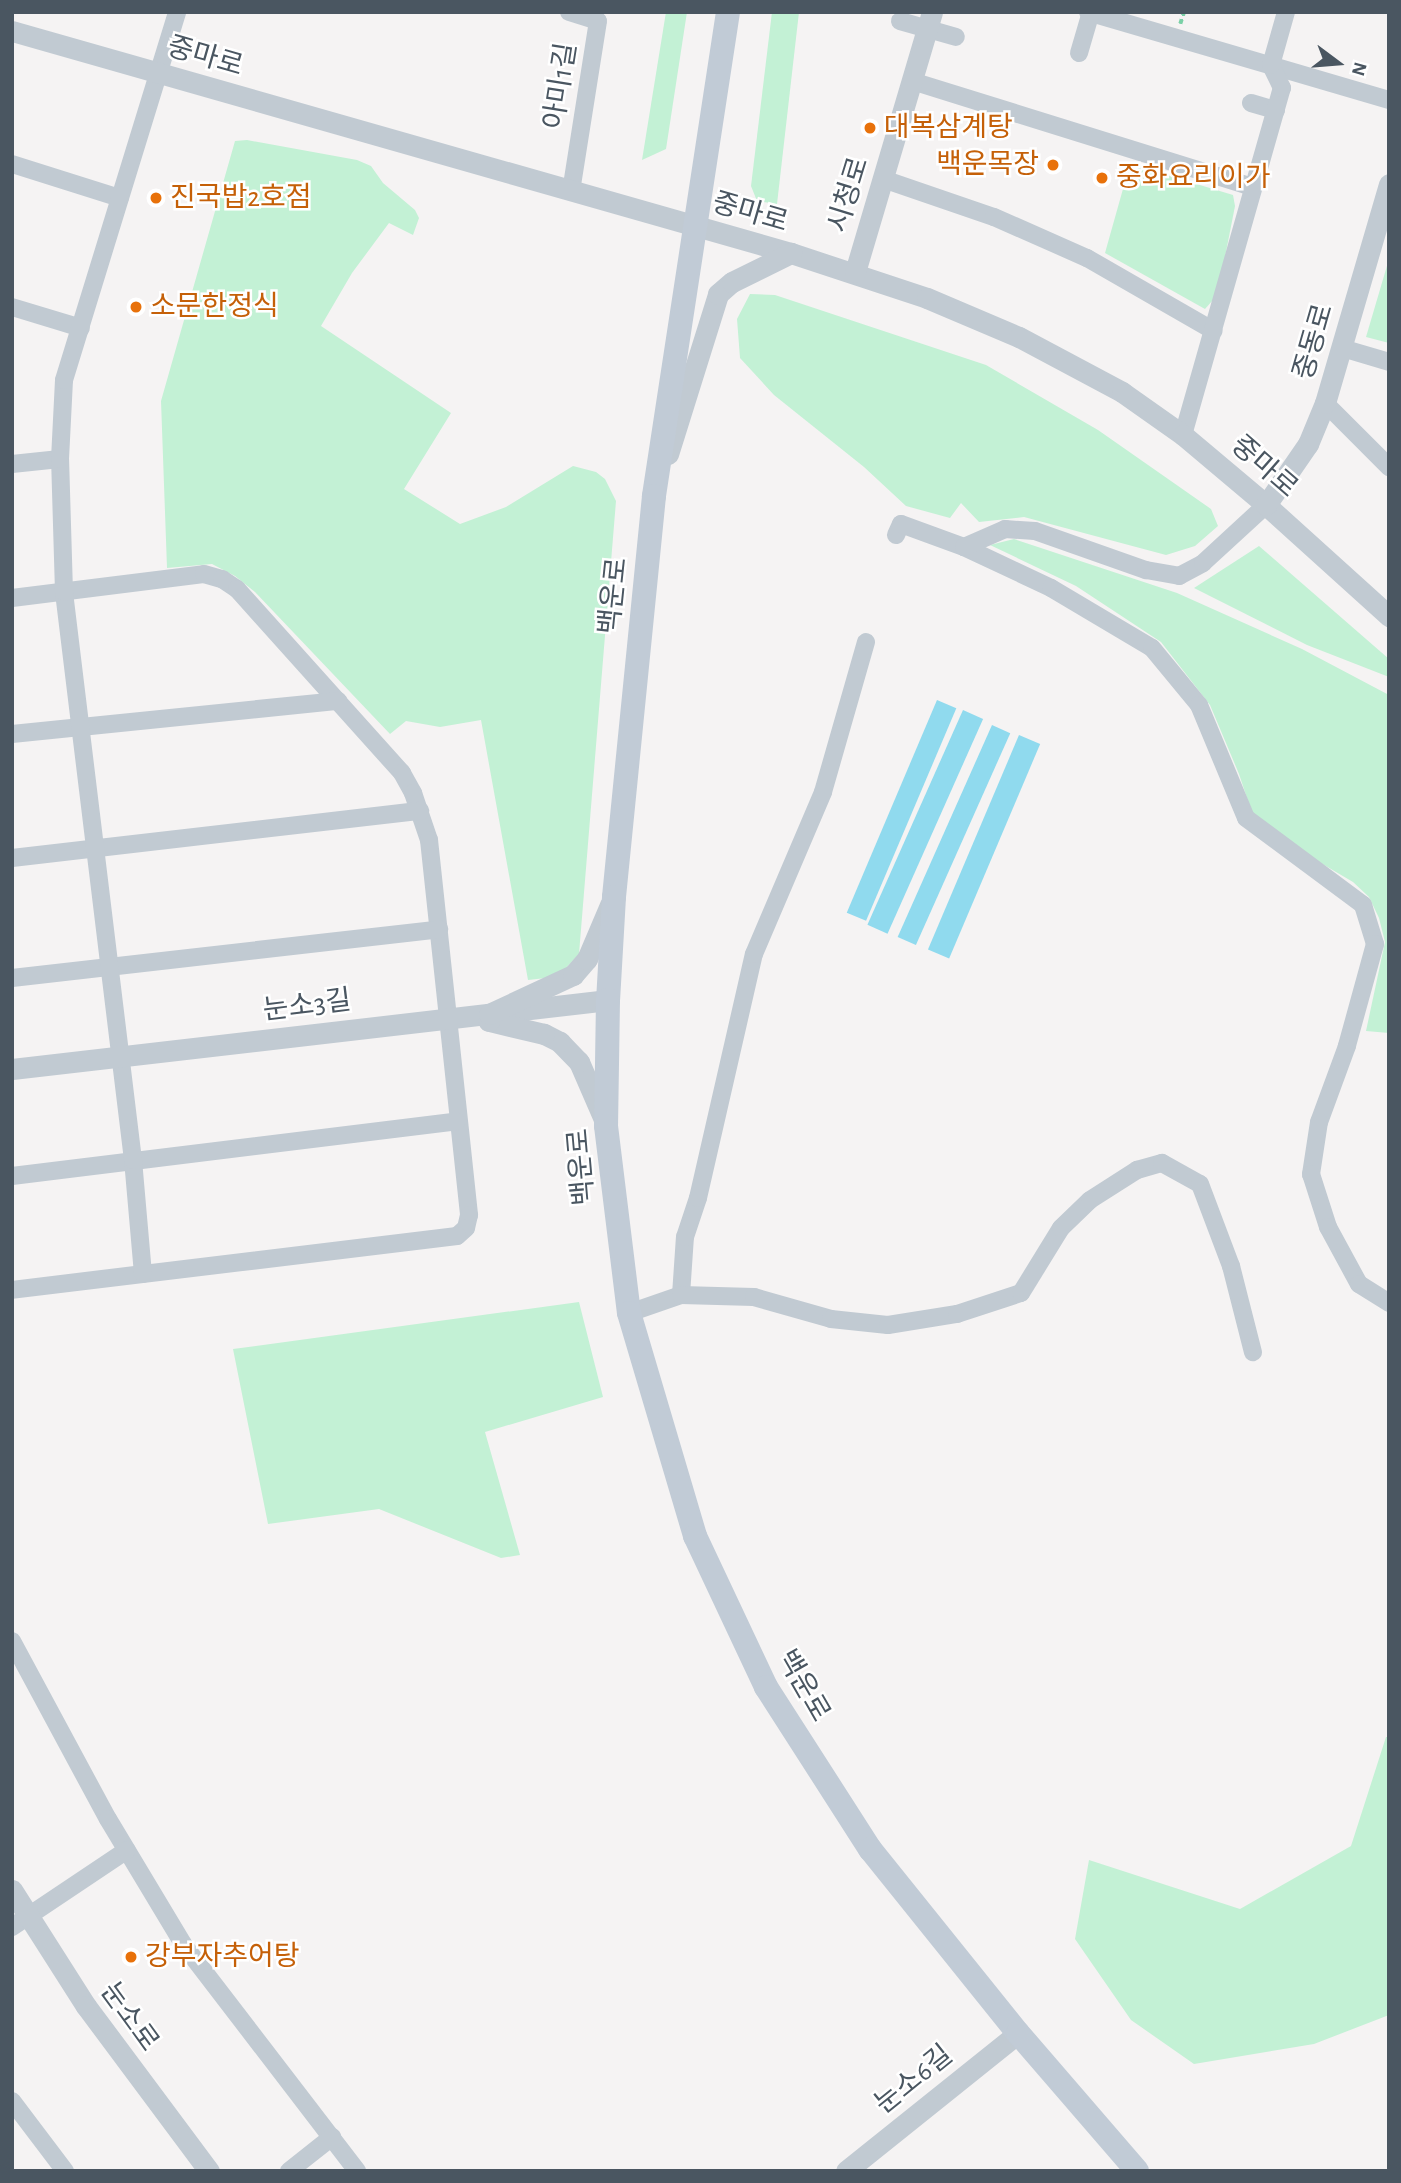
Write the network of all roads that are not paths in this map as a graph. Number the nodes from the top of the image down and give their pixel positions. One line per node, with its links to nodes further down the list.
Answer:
1 (177, 12): 13 (street)
2 (569, 12): 6 (street, 아미1길)
3 (728, 12): 24 (main road, 백운로)
4 (1090, 12): 11 (street); 12 (street)
5 (1286, 12): 12 (street)
6 (599, 16): 22 (street, 아미1길)
7 (930, 20): 8 (street); 10 (street); 14 (street, 시청로)
8 (900, 21)
9 (12, 31): 13 (street, 중마로)
10 (956, 37)
11 (1079, 54)
12 (1271, 65): 15 (street); 17 (street)
13 (159, 73): 22 (street, 중마로); 23 (street)
14 (912, 82): 19 (street, 시청로); 21 (street)
15 (1389, 100)
16 (1251, 103): 17 (street)
17 (1276, 110): 21 (street)
18 (12, 164): 23 (street)
19 (883, 179): 26 (street, 시청로); 29 (street)
20 (1389, 184): 30 (street, 중동로)
21 (1253, 187): 29 (street)
22 (571, 191): 24 (street, 중마로)
23 (120, 198): 28 (street)
24 (697, 226): 25 (street, 중마로); 37 (main road, 백운로)
25 (791, 253): 26 (street, 중마로); 37 (street)
26 (855, 272): 33 (street, 중마로)
27 (12, 307): 28 (street)
28 (81, 328): 34 (street)
29 (1214, 331): 33 (street)
30 (1342, 348): 31 (street); 32 (street, 중동로)
31 (1389, 362)
32 (1325, 403): 36 (street); 38 (street, 중동로)
33 (1183, 435): 38 (street, 중마로)
34 (60, 459): 35 (street); 41 (street)
35 (12, 464)
36 (1389, 467)
37 (654, 496): 51 (main road, 백운로)
38 (1266, 505): 40 (street); 43 (street, 중마로)
39 (896, 535): 40 (street)
40 (964, 547): 67 (street)
41 (64, 592): 42 (street); 45 (street); 46 (street)
42 (12, 598)
43 (1389, 616)
44 (866, 642): 66 (street)
45 (338, 701): 46 (street); 48 (street)
46 (78, 727): 47 (street); 49 (street)
47 (12, 734)
48 (420, 811): 49 (street); 52 (street)
49 (93, 848): 50 (street); 53 (street)
50 (12, 858)
51 (614, 897): 55 (main road, 백운로); 56 (street)
52 (439, 929): 53 (street); 57 (street)
53 (109, 965): 54 (street); 58 (street)
54 (12, 978)
55 (608, 1000): 56 (street, 눈소3길); 61 (main road, 백운로)
56 (489, 1014): 57 (street, 눈소3길); 61 (street)
57 (447, 1018): 58 (street, 눈소3길); 60 (street)
58 (120, 1056): 59 (street, 눈소3길); 62 (street)
59 (12, 1069)
60 (457, 1121): 62 (street); 64 (street)
61 (606, 1126): 68 (main road, 백운로)
62 (133, 1160): 63 (street); 64 (street)
63 (12, 1176)
64 (143, 1274): 65 (street)
65 (12, 1290)
66 (681, 1295): 68 (street); 69 (street)
67 (1389, 1303)
68 (629, 1312): 74 (main road, 백운로)
69 (1253, 1352)
70 (12, 1640): 71 (street)
71 (127, 1850): 73 (street); 76 (street)
72 (12, 1890): 73 (street, 눈소로)
73 (19, 1921): 78 (street, 눈소로)
74 (1018, 2033): 81 (street, 눈소6길); 82 (main road, 백운로)
75 (12, 2101): 77 (street)
76 (332, 2137): 79 (street); 80 (street)
77 (65, 2171)
78 (209, 2171)
79 (289, 2171)
80 (357, 2171)
81 (846, 2171)
82 (1137, 2171)

